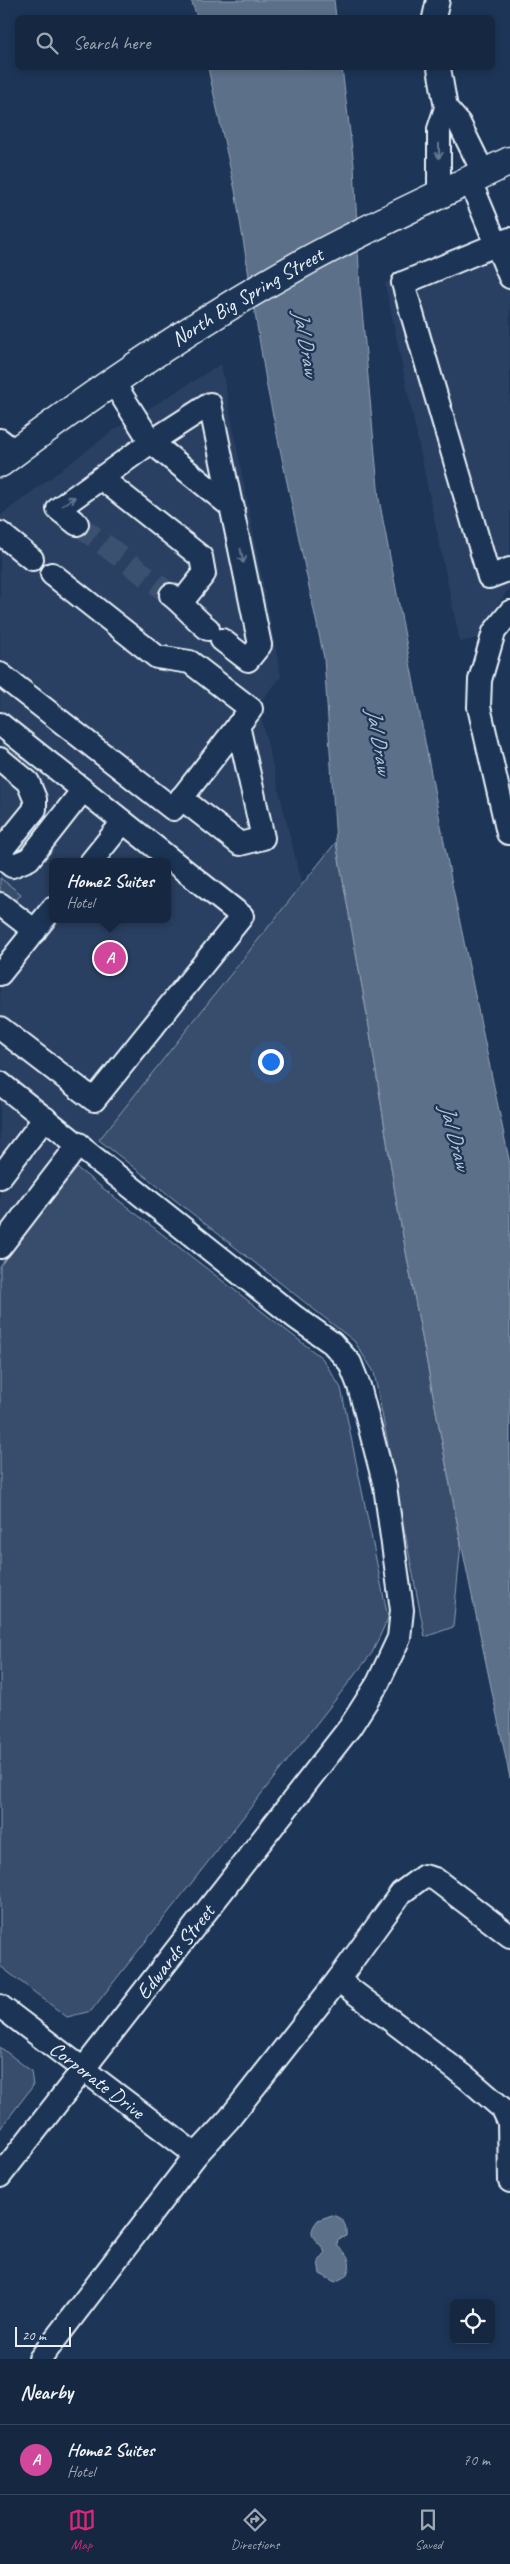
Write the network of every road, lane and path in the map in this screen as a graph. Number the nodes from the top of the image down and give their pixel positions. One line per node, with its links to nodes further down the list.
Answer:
1 (438, 0): 2 (street)
2 (435, 15)
3 (439, 70): 4 (street)
4 (446, 108): 6 (street); 7 (street, one-way to 7)
5 (510, 162): 6 (highway, North Big Spring Street)
6 (477, 177): 7 (highway, North Big Spring Street); 8 (street)
7 (439, 195): 10 (highway, North Big Spring Street)
8 (503, 242): 9 (street); 18 (street)
9 (510, 276)
10 (113, 382): 11 (street); 12 (highway, North Big Spring Street)
11 (151, 442): 13 (street); 14 (street); 14 (street)
12 (5, 451)
13 (101, 478): 14 (street, one-way to 13); 15 (street, one-way to 13)
14 (233, 508)
15 (77, 524)
16 (0, 533): 17 (street)
17 (32, 559)
18 (510, 569)
19 (52, 574): 23 (street)
20 (510, 612): 30 (street)
21 (0, 674): 28 (street)
22 (0, 724): 26 (street)
23 (238, 725): 28 (street); 28 (street)
24 (0, 759): 27 (street)
25 (0, 776): 27 (street)
26 (83, 790): 29 (street); 32 (street)
27 (31, 792): 31 (street)
28 (182, 798)
29 (123, 822): 33 (street); 34 (street)
30 (509, 836)
31 (0, 852)
32 (0, 856)
33 (94, 858)
34 (169, 858)
35 (171, 860): 40 (street)
36 (0, 904): 38 (street)
37 (49, 913): 38 (street)
38 (35, 931): 39 (street)
39 (0, 974)
40 (0, 1028)
41 (1, 1085): 42 (street, Edwards Street)
42 (45, 1118): 43 (street, Edwards Street); 44 (street)
43 (79, 1144): 45 (street); 49 (street, Edwards Street)
44 (0, 1177)
45 (0, 1247)
46 (510, 1936): 47 (street)
47 (338, 1980): 50 (street); 51 (street)
48 (0, 2006): 49 (street, Corporate Drive)
49 (84, 2070): 51 (street, Corporate Drive); 52 (street, Edwards Street)
50 (507, 2105): 53 (street)
51 (196, 2155): 54 (street)
52 (0, 2176)
53 (510, 2181)
54 (40, 2359)

